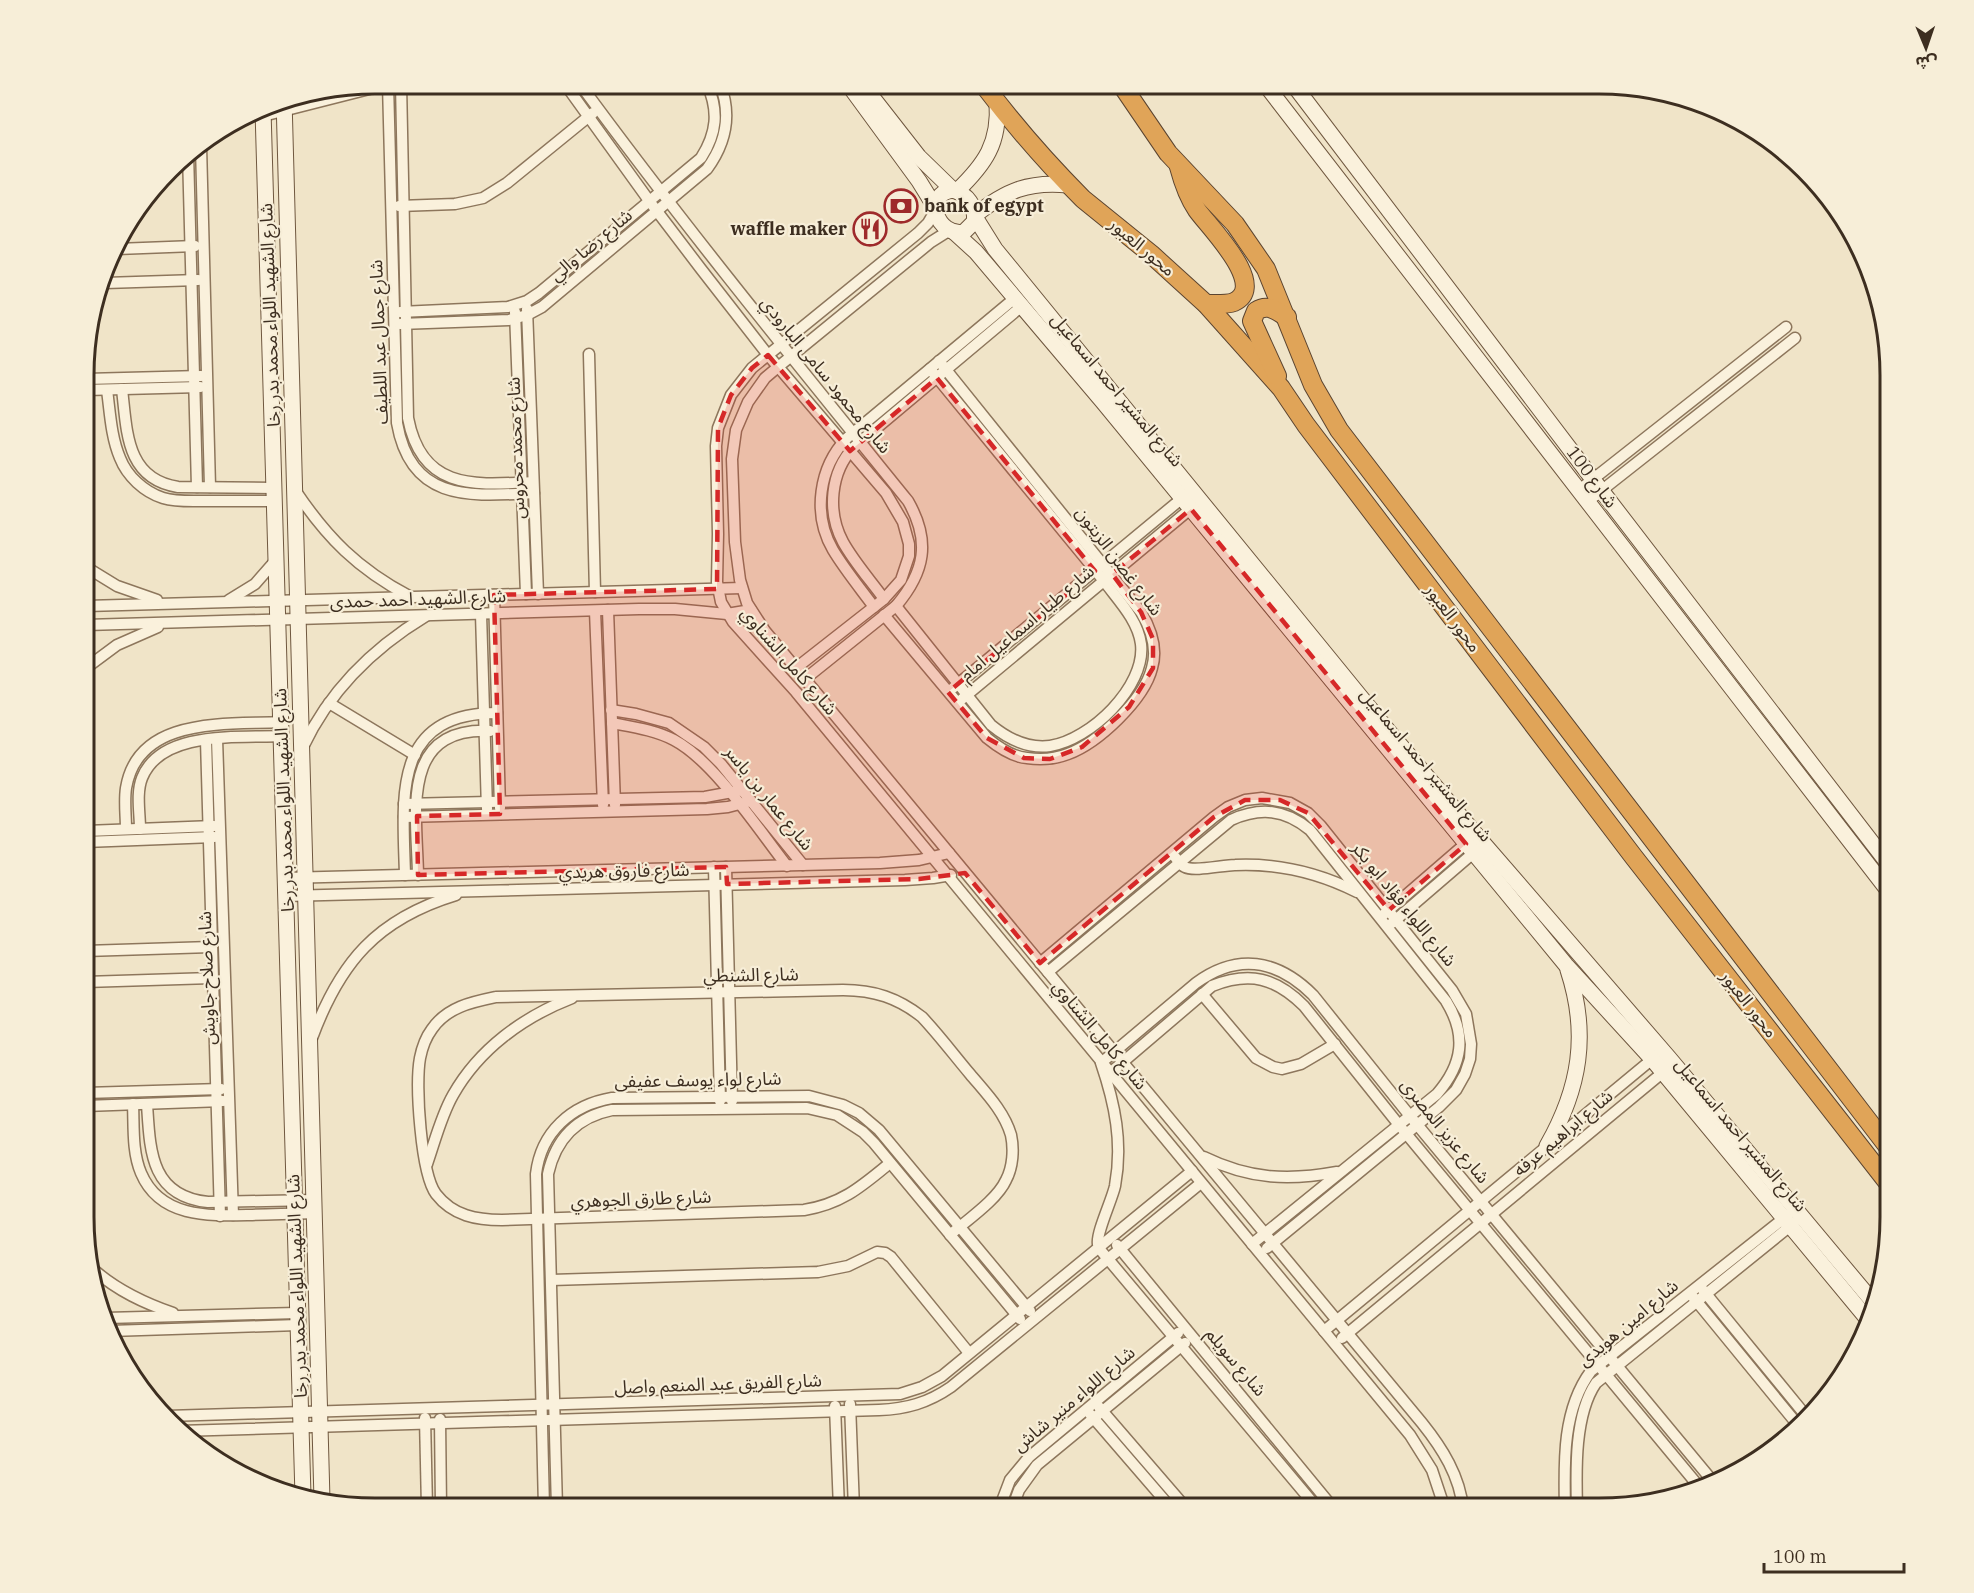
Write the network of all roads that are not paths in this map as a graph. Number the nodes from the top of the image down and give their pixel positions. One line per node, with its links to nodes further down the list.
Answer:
1 (388, 94): 28 (street, شارع جمال عبد اللطيف)
2 (401, 94): 27 (street, شارع جمال عبد اللطيف)
3 (572, 94): 16 (street, شارع محمود سامى البارودي)
4 (587, 94): 15 (street, شارع محمود سامى البارودي)
5 (712, 94): 24 (street, شارع رضا والي)
6 (723, 94): 26 (street, شارع رضا والي)
7 (857, 94): 18 (street)
8 (868, 94): 18 (street)
9 (991, 94): 13 (highway, محور العبور)
10 (1128, 94): 20 (highway, محور العبور)
11 (1273, 94): 81 (street, شارع 100)
12 (1301, 94): 75 (street, شارع 100)
13 (997, 102): 22 (highway, محور العبور); 23 (street)
14 (284, 109): 79 (street, شارع الشهيد اللواء محمد بدر رخا)
15 (598, 109): 16 (street); 24 (street, شارع محمود سامى البارودي)
16 (588, 117): 25 (street, شارع محمود سامى البارودي); 27 (street)
17 (263, 118): 80 (street, شارع الشهيد اللواء محمد بدر رخا)
18 (887, 128): 23 (street); 29 (street)
19 (201, 155): 34 (street)
20 (1178, 165): 43 (highway); 48 (highway, محور العبور)
21 (188, 166): 33 (street)
22 (1068, 185): 31 (street); 43 (highway, محور العبور)
23 (955, 191): 29 (street); 31 (street)
24 (660, 193): 25 (street, شارع رضا والي); 26 (street, شارع محمود سامى البارودي)
25 (650, 202): 30 (street, شارع محمود سامى البارودي); 41 (street, شارع رضا والي)
26 (668, 203): 30 (street, شارع رضا والي); 36 (street, شارع محمود سامى البارودي)
27 (404, 206): 28 (street); 46 (street, شارع جمال عبد اللطيف)
28 (391, 207): 45 (street, شارع جمال عبد اللطيف)
29 (935, 209): 32 (street); 54 (street, شارع كامل الشناوي)
30 (657, 211): 37 (street, شارع محمود سامى البارودي); 47 (street, شارع رضا والي)
31 (975, 216): 32 (street); 82 (street, شارع المشير احمد اسماعيل)
32 (952, 231): 42 (street, شارع المشير احمد اسماعيل); 57 (street, شارع كامل الشناوي)
33 (190, 246): 34 (street); 35 (street); 38 (street)
34 (204, 246): 39 (street)
35 (124, 249)
36 (712, 260): 37 (street); 54 (street, شارع محمود سامى البارودي)
37 (701, 269): 56 (street, شارع محمود سامى البارودي)
38 (191, 280): 39 (street); 40 (street); 62 (street)
39 (205, 280): 61 (street)
40 (110, 283)
41 (527, 301): 44 (street, شارع رضا والي); 47 (street, شارع محمد محروس)
42 (1019, 302): 58 (street); 82 (street, شارع المشير احمد اسماعيل)
43 (1206, 304): 66 (highway, محور العبور)
44 (515, 305): 46 (street, شارع رضا والي); 49 (street, شارع محمد محروس)
45 (394, 312): 46 (street, شارع رضا والي); 51 (street, شارع جمال عبد اللطيف)
46 (406, 312): 50 (street, شارع جمال عبد اللطيف)
47 (527, 315): 49 (street, شارع رضا والي); 78 (street, شارع محمد محروس)
48 (1287, 318): 66 (highway); 217 (highway, محور العبور)
49 (515, 319): 50 (street, شارع رضا والي); 78 (street, شارع محمد محروس)
50 (406, 324): 51 (street, شارع رضا والي); 78 (street, شارع جمال عبد اللطيف)
51 (394, 325): 78 (street, شارع جمال عبد اللطيف)
52 (1786, 327): 70 (street)
53 (1795, 338): 72 (street)
54 (780, 345): 56 (street, شارع كامل الشناوي); 57 (street, شارع محمود سامى البارودي)
55 (589, 354): 91 (street)
56 (768, 355): 59 (street, شارع محمود سامى البارودي); 89 (street, شارع كامل الشناوي)
57 (790, 358): 59 (street, شارع كامل الشناوي); 71 (street, شارع محمود سامى البارودي)
58 (942, 366): 60 (street); 86 (street, شارع غصن الزيتون)
59 (778, 367): 74 (street, شارع محمود سامى البارودي); 90 (street, شارع كامل الشناوي)
60 (933, 373): 71 (street); 73 (street); 86 (street, شارع غصن الزيتون)
61 (207, 375): 62 (street); 64 (street)
62 (194, 376): 63 (street); 65 (street)
63 (94, 379)
64 (208, 387): 65 (street); 77 (street)
65 (194, 388): 67 (street); 76 (street)
66 (1281, 388): 225 (highway, محور العبور)
67 (122, 389): 69 (street); 76 (street)
68 (94, 390): 69 (street)
69 (107, 390): 80 (street)
70 (1660, 426): 72 (street); 75 (street)
71 (852, 433): 73 (street, شارع محمود سامى البارودي); 74 (street)
72 (1668, 438): 75 (street)
73 (860, 442): 74 (street); 101 (street, شارع محمود سامى البارودي)
74 (846, 447): 83 (street); 84 (street); 95 (street, شارع محمود سامى البارودي)
75 (1596, 484): 81 (street); 159 (street, شارع 100)
76 (197, 488): 77 (street)
77 (210, 488): 80 (street)
78 (528, 488): 92 (street, شارع محمد محروس)
79 (294, 490): 94 (street); 96 (street, شارع الشهيد اللواء محمد بدر رخا)
80 (274, 494): 85 (street, شارع الشهيد اللواء محمد بدر رخا)
81 (1582, 497): 169 (street, شارع 100)
82 (1192, 499): 86 (street, شارع طيار اسماعيل امام); 88 (street, شارع طيار اسماعيل امام); 158 (street, شارع المشير احمد اسماعيل)
83 (837, 528): 84 (street); 95 (street)
84 (825, 533): 102 (street)
85 (276, 560): 97 (street, شارع الشهيد اللواء محمد بدر رخا); 98 (street)
86 (1099, 567): 88 (street, شارع غصن الزيتون); 118 (street, شارع طيار اسماعيل امام)
87 (94, 572): 99 (street)
88 (1108, 578): 120 (street, شارع طيار اسماعيل امام); 121 (street, شارع غصن الزيتون); 124 (street, شارع غصن الزيتون)
89 (718, 588): 90 (street, شارع الشهيد احمد حمدى); 91 (street, شارع الشهيد احمد حمدى); 108 (street, شارع كامل الشناوي)
90 (742, 588): 105 (street, شارع كامل الشناوي)
91 (595, 592): 92 (street, شارع الشهيد احمد حمدى)
92 (532, 594): 93 (street, شارع الشهيد احمد حمدى)
93 (494, 595): 94 (street, شارع الشهيد احمد حمدى); 107 (street)
94 (412, 597): 96 (street, شارع الشهيد احمد حمدى)
95 (884, 599): 102 (street, شارع محمود سامى البارودي)
96 (298, 601): 97 (street, شارع الشهيد احمد حمدى); 111 (street, شارع الشهيد اللواء محمد بدر رخا)
97 (277, 602): 98 (street, شارع الشهيد احمد حمدى); 112 (street, شارع الشهيد اللواء محمد بدر رخا)
98 (222, 603): 99 (street, شارع الشهيد احمد حمدى)
99 (169, 604): 100 (street, شارع الشهيد احمد حمدى)
100 (94, 606)
101 (896, 606): 110 (street, شارع محمود سامى البارودي); 118 (street, شارع غصن الزيتون)
102 (874, 607): 116 (street, شارع محمود سامى البارودي)
103 (595, 610): 104 (street, شارع الشهيد احمد حمدى); 107 (street, شارع الشهيد احمد حمدى); 139 (street)
104 (608, 610): 108 (street, شارع الشهيد احمد حمدى); 125 (street)
105 (751, 610): 108 (street, شارع الشهيد احمد حمدى); 116 (street, شارع كامل الشناوي)
106 (481, 614): 107 (street, شارع الشهيد احمد حمدى); 109 (street, شارع الشهيد احمد حمدى); 126 (street)
107 (495, 614): 127 (street)
108 (728, 614): 162 (street, شارع كامل الشناوي)
109 (428, 615): 111 (street, شارع الشهيد احمد حمدى); 122 (street)
110 (884, 615): 117 (street, شارع محمود سامى البارودي); 119 (street, شارع غصن الزيتون)
111 (298, 619): 112 (street, شارع الشهيد احمد حمدى); 135 (street, شارع الشهيد اللواء محمد بدر رخا)
112 (278, 620): 113 (street, شارع الشهيد احمد حمدى); 130 (street, شارع الشهيد اللواء محمد بدر رخا)
113 (168, 623): 114 (street, شارع الشهيد احمد حمدى); 115 (street)
114 (94, 625)
115 (94, 662)
116 (796, 668): 117 (street, شارع كامل الشناوي)
117 (805, 679): 160 (street, شارع كامل الشناوي)
118 (958, 684): 119 (street, شارع طيار اسماعيل امام); 120 (street, شارع غصن الزيتون)
119 (948, 692): 123 (street, شارع غصن الزيتون)
120 (967, 695): 121 (street, شارع غصن الزيتون); 123 (street, شارع طيار اسماعيل امام)
121 (1120, 699): 124 (street)
122 (329, 703): 135 (street); 136 (street)
123 (957, 703): 124 (street, شارع غصن الزيتون)
124 (1129, 707)
125 (612, 710): 128 (street); 137 (street, شارع عمار بن ياسر)
126 (484, 713): 127 (street); 131 (street); 136 (street)
127 (497, 713): 132 (street)
128 (612, 723): 138 (street, شارع عمار بن ياسر); 140 (street)
129 (188, 728): 130 (street); 134 (street); 153 (street)
130 (281, 729): 133 (street); 175 (street, شارع الشهيد اللواء محمد بدر رخا)
131 (484, 730): 132 (street); 142 (street); 145 (street)
132 (498, 731): 143 (street)
133 (212, 740): 134 (street); 156 (street, شارع صلاح جاويش)
134 (190, 741): 154 (street)
135 (302, 750): 176 (street, شارع الشهيد اللواء محمد بدر رخا)
136 (415, 755): 144 (street)
137 (743, 790): 138 (street); 141 (street, شارع عمار بن ياسر)
138 (731, 794): 140 (street); 146 (street, شارع عمار بن ياسر)
139 (603, 799): 140 (street); 143 (street); 147 (street)
140 (615, 799): 148 (street)
141 (751, 801): 146 (street); 165 (street, شارع عمار بن ياسر)
142 (486, 802): 143 (street); 145 (street); 149 (street)
143 (500, 802): 150 (street)
144 (404, 804): 145 (street); 151 (street)
145 (417, 804): 152 (street)
146 (739, 804): 148 (street); 166 (street, شارع عمار بن ياسر)
147 (603, 811): 148 (street); 150 (street)
148 (615, 811)
149 (487, 814): 150 (street); 152 (street)
150 (500, 814)
151 (404, 816): 152 (street); 171 (street)
152 (417, 816): 172 (street)
153 (126, 829): 154 (street); 155 (street)
154 (140, 829): 156 (street)
155 (94, 831)
156 (214, 832): 157 (street); 185 (street, شارع صلاح جاويش); 204 (street, شارع صلاح جاويش)
157 (94, 841)
158 (1475, 844): 183 (street); 184 (street); 188 (street, شارع المشير احمد اسماعيل); 199 (street, شارع المشير احمد اسماعيل)
159 (1880, 850)
160 (949, 853): 162 (street, شارع فاروق هريدي); 170 (street, شارع كامل الشناوي)
161 (1171, 853): 163 (street); 183 (street, شارع اللواء فؤاد ابو بكر); 187 (street, شارع اللواء فؤاد ابو بكر)
162 (932, 858): 165 (street, شارع فاروق هريدي); 173 (street, شارع كامل الشناوي)
163 (1179, 862): 180 (street); 180 (street, شارع اللواء فؤاد ابو بكر); 189 (street, شارع اللواء فؤاد ابو بكر)
164 (1880, 864): 169 (street)
165 (803, 865): 166 (street, شارع فاروق هريدي)
166 (787, 866): 168 (street, شارع فاروق هريدي)
167 (714, 867): 168 (street, شارع فاروق هريدي); 172 (street, شارع فاروق هريدي); 177 (street)
168 (726, 867): 178 (street)
169 (1871, 869): 174 (street, شارع 100)
170 (963, 870): 173 (street, شارع فاروق هريدي); 187 (street, شارع كامل الشناوي)
171 (405, 875): 172 (street, شارع فاروق هريدي); 176 (street, شارع فاروق هريدي)
172 (418, 875)
173 (947, 876): 178 (street, شارع فاروق هريدي); 201 (street, شارع كامل الشناوي)
174 (1880, 877)
175 (285, 878): 176 (street, شارع فاروق هريدي); 182 (street, شارع الشهيد اللواء محمد بدر رخا)
176 (305, 878): 181 (street, شارع الشهيد اللواء محمد بدر رخا)
177 (715, 885): 178 (street, شارع فاروق هريدي); 179 (street, شارع فاروق هريدي); 193 (street)
178 (727, 885): 192 (street)
179 (470, 891): 181 (street, شارع فاروق هريدي); 196 (street)
180 (1360, 893): 183 (street, شارع اللواء فؤاد ابو بكر)
181 (306, 895): 182 (street, شارع فاروق هريدي); 196 (street, شارع الشهيد اللواء محمد بدر رخا)
182 (285, 896): 231 (street, شارع الشهيد اللواء محمد بدر رخا)
183 (1384, 914): 184 (street, شارع اللواء فؤاد ابو بكر)
184 (1392, 924): 215 (street, شارع اللواء فؤاد ابو بكر)
185 (211, 947): 186 (street); 190 (street, شارع صلاح جاويش)
186 (94, 951)
187 (1040, 963): 189 (street, شارع كامل الشناوي)
188 (1566, 965): 199 (street, شارع المشير احمد اسماعيل); 218 (street)
189 (1048, 972): 198 (street, شارع كامل الشناوي)
190 (212, 978): 191 (street); 204 (street, شارع صلاح جاويش)
191 (94, 982)
192 (729, 992): 193 (street, شارع الشنطي); 207 (street); 240 (street, شارع الشنطي)
193 (717, 993): 195 (street, شارع الشنطي); 206 (street)
194 (1202, 994): 197 (street, شارع عزيز المصرى); 197 (street); 200 (street, شارع عزيز المصرى)
195 (579, 995): 219 (street, شارع الشنطي); 222 (street)
196 (310, 1044): 230 (street, شارع الشهيد اللواء محمد بدر رخا)
197 (1335, 1044): 216 (street, شارع عزيز المصرى)
198 (1114, 1052): 200 (street, شارع كامل الشناوي); 201 (street, شارع عزيز المصرى); 215 (street, شارع عزيز المصرى)
199 (1658, 1055): 202 (street, شارع المشير احمد اسماعيل); 218 (street, شارع ابراهيم عرفه)
200 (1122, 1062): 203 (street, شارع عزيز المصرى); 220 (street, شارع كامل الشناوي)
201 (1101, 1063): 203 (street, شارع كامل الشناوي); 246 (street)
202 (1668, 1068): 233 (street, شارع ابراهيم عرفه); 236 (street, شارع المشير احمد اسماعيل)
203 (1110, 1073): 223 (street, شارع كامل الشناوي)
204 (221, 1089): 205 (street); 208 (street, شارع صلاح جاويش); 209 (street, شارع صلاح جاويش)
205 (94, 1094)
206 (720, 1096): 207 (street, شارع لواء يوسف عفيفى); 213 (street); 238 (street, شارع لواء يوسف عفيفى)
207 (732, 1096): 214 (street); 240 (street, شارع لواء يوسف عفيفى)
208 (228, 1101): 209 (street); 229 (street, شارع صلاح جاويش)
209 (216, 1102): 211 (street); 228 (street, شارع صلاح جاويش)
210 (133, 1104): 211 (street); 212 (street); 235 (street)
211 (147, 1104): 228 (street)
212 (94, 1106)
213 (720, 1108): 214 (street, شارع لواء يوسف عفيفى); 237 (street, شارع لواء يوسف عفيفى)
214 (732, 1108): 221 (street, شارع لواء يوسف عفيفى)
215 (1414, 1120): 216 (street, شارع اللواء فؤاد ابو بكر); 227 (street, شارع عزيز المصرى)
216 (1403, 1129): 224 (street, شارع اللواء فؤاد ابو بكر); 232 (street, شارع عزيز المصرى); 245 (street, شارع اللواء فؤاد ابو بكر)
217 (1880, 1136)
218 (1547, 1146): 227 (street, شارع ابراهيم عرفه)
219 (424, 1147): 222 (street, شارع طارق الجوهري)
220 (1198, 1154): 224 (street); 241 (street, شارع كامل الشناوي)
221 (890, 1163): 237 (street, شارع طارق الجوهري); 242 (street, شارع لواء يوسف عفيفى)
222 (426, 1167): 238 (street, شارع طارق الجوهري)
223 (1192, 1171): 226 (street, شارع كامل الشناوي); 243 (street, شارع الفريق عبد المنعم واصل)
224 (1341, 1172): 241 (street, شارع اللواء فؤاد ابو بكر)
225 (1880, 1172)
226 (1201, 1183): 244 (street, شارع كامل الشناوي); 247 (street, شارع الفريق عبد المنعم واصل)
227 (1481, 1201): 232 (street, شارع ابراهيم عرفه); 233 (street, شارع عزيز المصرى)
228 (220, 1202): 229 (street); 235 (street, شارع صلاح جاويش)
229 (232, 1202): 231 (street); 234 (street, شارع صلاح جاويش)
230 (314, 1206): 231 (street); 293 (street, شارع الشهيد اللواء محمد بدر رخا)
231 (294, 1207): 234 (street); 261 (street, شارع الشهيد اللواء محمد بدر رخا)
232 (1470, 1210): 239 (street, شارع عزيز المصرى); 262 (street, شارع ابراهيم عرفه)
233 (1491, 1214): 239 (street, شارع ابراهيم عرفه); 277 (street, شارع عزيز المصرى)
234 (233, 1215): 235 (street)
235 (220, 1216)
236 (1793, 1217): 252 (street, شارع امين هويدى); 253 (street, شارع المشير احمد اسماعيل); 254 (street, شارع امين هويدى); 256 (street, شارع المشير احمد اسماعيل)
237 (549, 1218): 238 (street, شارع طارق الجوهري); 251 (street, شارع لواء يوسف عفيفى)
238 (537, 1219): 283 (street, شارع لواء يوسف عفيفى)
239 (1480, 1223): 269 (street, شارع ابراهيم عرفه); 278 (street, شارع عزيز المصرى)
240 (960, 1227): 242 (street, شارع الشنطي); 255 (street, شارع لواء يوسف عفيفى)
241 (1264, 1233): 244 (street, شارع اللواء فؤاد ابو بكر); 245 (street, شارع كامل الشناوي)
242 (950, 1235): 257 (street, شارع لواء يوسف عفيفى)
243 (1111, 1237): 246 (street, شارع الفريق عبد المنعم واصل); 247 (street, شارع سويلم)
244 (1252, 1244): 248 (street, شارع كامل الشناوي)
245 (1273, 1244): 248 (street, شارع اللواء فؤاد ابو بكر); 262 (street, شارع كامل الشناوي)
246 (1099, 1247): 249 (street, شارع سويلم); 255 (street, شارع الفريق عبد المنعم واصل)
247 (1120, 1249): 249 (street, شارع الفريق عبد المنعم واصل); 264 (street, شارع سويلم)
248 (1260, 1254): 268 (street, شارع كامل الشناوي)
249 (1108, 1259): 260 (street, شارع الفريق عبد المنعم واصل); 271 (street, شارع سويلم)
250 (101, 1276): 258 (street)
251 (551, 1280): 276 (street); 284 (street, شارع لواء يوسف عفيفى)
252 (1694, 1289): 254 (street); 266 (street, شارع امين هويدى)
253 (1868, 1297)
254 (1701, 1298): 265 (street); 270 (street); 273 (street, شارع امين هويدى)
255 (1027, 1306): 257 (street, شارع الفريق عبد المنعم واصل); 260 (street, شارع لواء يوسف عفيفى)
256 (1863, 1313)
257 (1017, 1315): 263 (street, شارع لواء يوسف عفيفى); 276 (street, شارع الفريق عبد المنعم واصل)
258 (182, 1316): 259 (street); 261 (street)
259 (113, 1318)
260 (1036, 1318): 263 (street, شارع الفريق عبد المنعم واصل)
261 (298, 1319): 267 (street); 294 (street, شارع الشهيد اللواء محمد بدر رخا)
262 (1336, 1320): 268 (street, شارع ابراهيم عرفه); 269 (street, شارع كامل الشناوي)
263 (1026, 1326): 288 (street, شارع الفريق عبد المنعم واصل)
264 (1185, 1327): 271 (street, شارع اللواء منير شاش); 272 (street, شارع سويلم)
265 (1733, 1327): 270 (street); 289 (street)
266 (1644, 1328): 273 (street); 277 (street, شارع امين هويدى)
267 (118, 1330)
268 (1324, 1331): 274 (street, شارع كامل الشناوي)
269 (1347, 1333): 274 (street, شارع ابراهيم عرفه); 318 (street, شارع كامل الشناوي)
270 (1724, 1335): 297 (street)
271 (1174, 1336): 275 (street, شارع سويلم); 285 (street, شارع اللواء منير شاش)
272 (1193, 1337): 275 (street, شارع اللواء منير شاش); 316 (street, شارع سويلم)
273 (1652, 1338): 279 (street, شارع امين هويدى)
274 (1334, 1344): 317 (street, شارع كامل الشناوي)
275 (1182, 1346): 285 (street, شارع اللواء منير شاش); 315 (street, شارع سويلم)
276 (969, 1353): 282 (street, شارع الفريق عبد المنعم واصل)
277 (1609, 1356): 278 (street, شارع امين هويدى); 279 (street, شارع عزيز المصرى)
278 (1598, 1365): 280 (street, شارع عزيز المصرى); 319 (street, شارع امين هويدى)
279 (1617, 1365): 280 (street, شارع امين هويدى); 301 (street, شارع عزيز المصرى)
280 (1605, 1374): 302 (street, شارع عزيز المصرى); 320 (street, شارع امين هويدى)
281 (835, 1397): 282 (street, شارع الفريق عبد المنعم واصل); 284 (street, شارع الفريق عبد المنعم واصل); 290 (street)
282 (850, 1397): 288 (street)
283 (541, 1405): 284 (street, شارع الفريق عبد المنعم واصل); 287 (street, شارع الفريق عبد المنعم واصل); 295 (street, شارع لواء يوسف عفيفى)
284 (554, 1405): 296 (street, شارع لواء يوسف عفيفى)
285 (1099, 1406): 291 (street, شارع اللواء منير شاش); 314 (street)
286 (425, 1408): 287 (street, شارع الفريق عبد المنعم واصل); 293 (street, شارع الفريق عبد المنعم واصل); 299 (street)
287 (439, 1408): 298 (street)
288 (850, 1411): 290 (street, شارع الفريق عبد المنعم واصل); 310 (street)
289 (1802, 1411)
290 (836, 1412): 296 (street, شارع الفريق عبد المنعم واصل); 309 (street)
291 (1090, 1414): 311 (street, شارع اللواء منير شاش); 312 (street, شارع اللواء منير شاش); 313 (street)
292 (177, 1416): 294 (street, شارع الفريق عبد المنعم واصل)
293 (320, 1419): 294 (street, شارع الفريق عبد المنعم واصل); 299 (street, شارع الفريق عبد المنعم واصل); 304 (street, شارع الشهيد اللواء محمد بدر رخا)
294 (300, 1420): 300 (street, شارع الفريق عبد المنعم واصل); 303 (street, شارع الشهيد اللواء محمد بدر رخا)
295 (542, 1420): 296 (street, شارع الفريق عبد المنعم واصل); 298 (street, شارع الفريق عبد المنعم واصل); 307 (street, شارع لواء يوسف عفيفى)
296 (554, 1420): 308 (street, شارع لواء يوسف عفيفى)
297 (1793, 1420)
298 (440, 1423): 299 (street, شارع الفريق عبد المنعم واصل); 306 (street)
299 (425, 1424): 305 (street)
300 (191, 1430)
301 (1708, 1476)
302 (1695, 1482)
303 (303, 1489)
304 (322, 1493)
305 (427, 1498)
306 (441, 1498)
307 (544, 1498)
308 (557, 1498)
309 (839, 1498)
310 (854, 1498)
311 (1002, 1498)
312 (1016, 1498)
313 (1163, 1498)
314 (1178, 1498)
315 (1309, 1498)
316 (1325, 1498)
317 (1442, 1498)
318 (1461, 1498)
319 (1565, 1498)
320 (1577, 1498)

